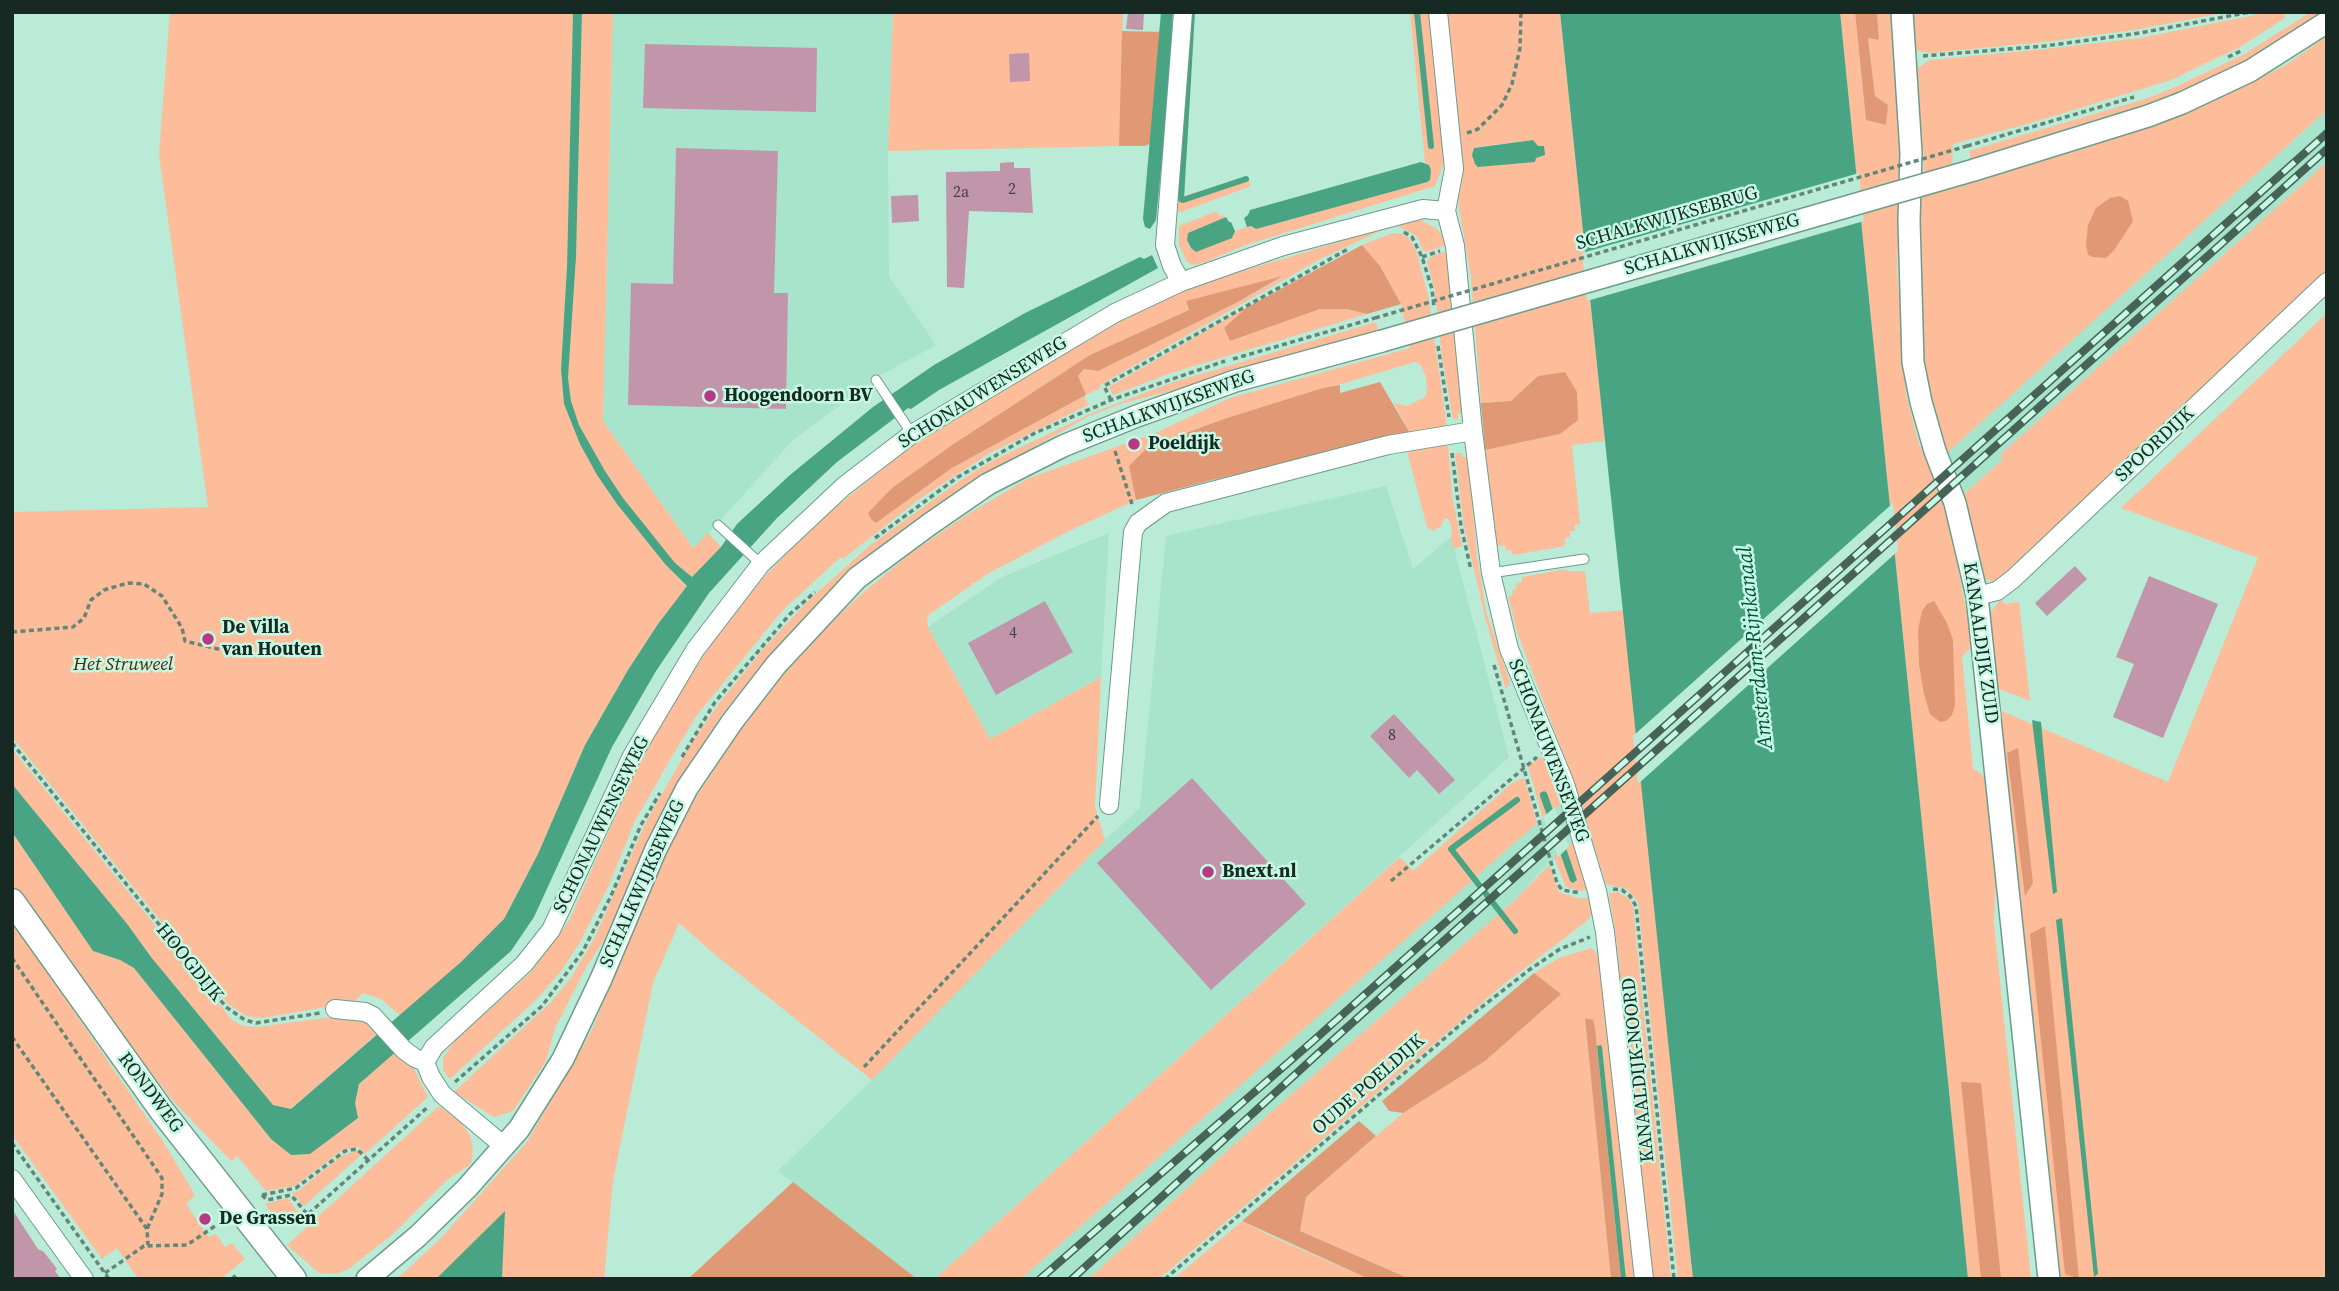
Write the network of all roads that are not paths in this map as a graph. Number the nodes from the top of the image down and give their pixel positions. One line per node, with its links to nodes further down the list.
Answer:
1 (1183, 12): 6 (street)
2 (1438, 12): 5 (street, SCHONAUWENSEWEG)
3 (1902, 12): 15 (street, KANAALDIJK ZUID)
4 (2327, 22): 20 (street, SCHALKWIJKSEWEG, bridge)
5 (1446, 211): 6 (street, SCHONAUWENSEWEG); 10 (street, SCHONAUWENSEWEG)
6 (1181, 282): 9 (street, SCHONAUWENSEWEG)
7 (2327, 282): 15 (street, SPOORDIJK)
8 (876, 380): 9 (lane)
9 (907, 426): 12 (street, SCHONAUWENSEWEG)
10 (1473, 431): 14 (street, SCHONAUWENSEWEG); 16 (street)
11 (718, 525): 12 (lane)
12 (754, 558): 19 (street, SCHONAUWENSEWEG)
13 (1584, 559): 14 (lane)
14 (1491, 573): 25 (street, SCHONAUWENSEWEG)
15 (1977, 596): 26 (street, KANAALDIJK ZUID)
16 (1109, 805)
17 (12, 901): 23 (main road, RONDWEG)
18 (335, 1009): 19 (street)
19 (425, 1062): 20 (street)
20 (505, 1147): 24 (street, SCHALKWIJKSEWEG)
21 (12, 1179): 22 (street)
22 (84, 1279)
23 (294, 1279)
24 (367, 1279)
25 (1644, 1279)
26 (2049, 1279)

